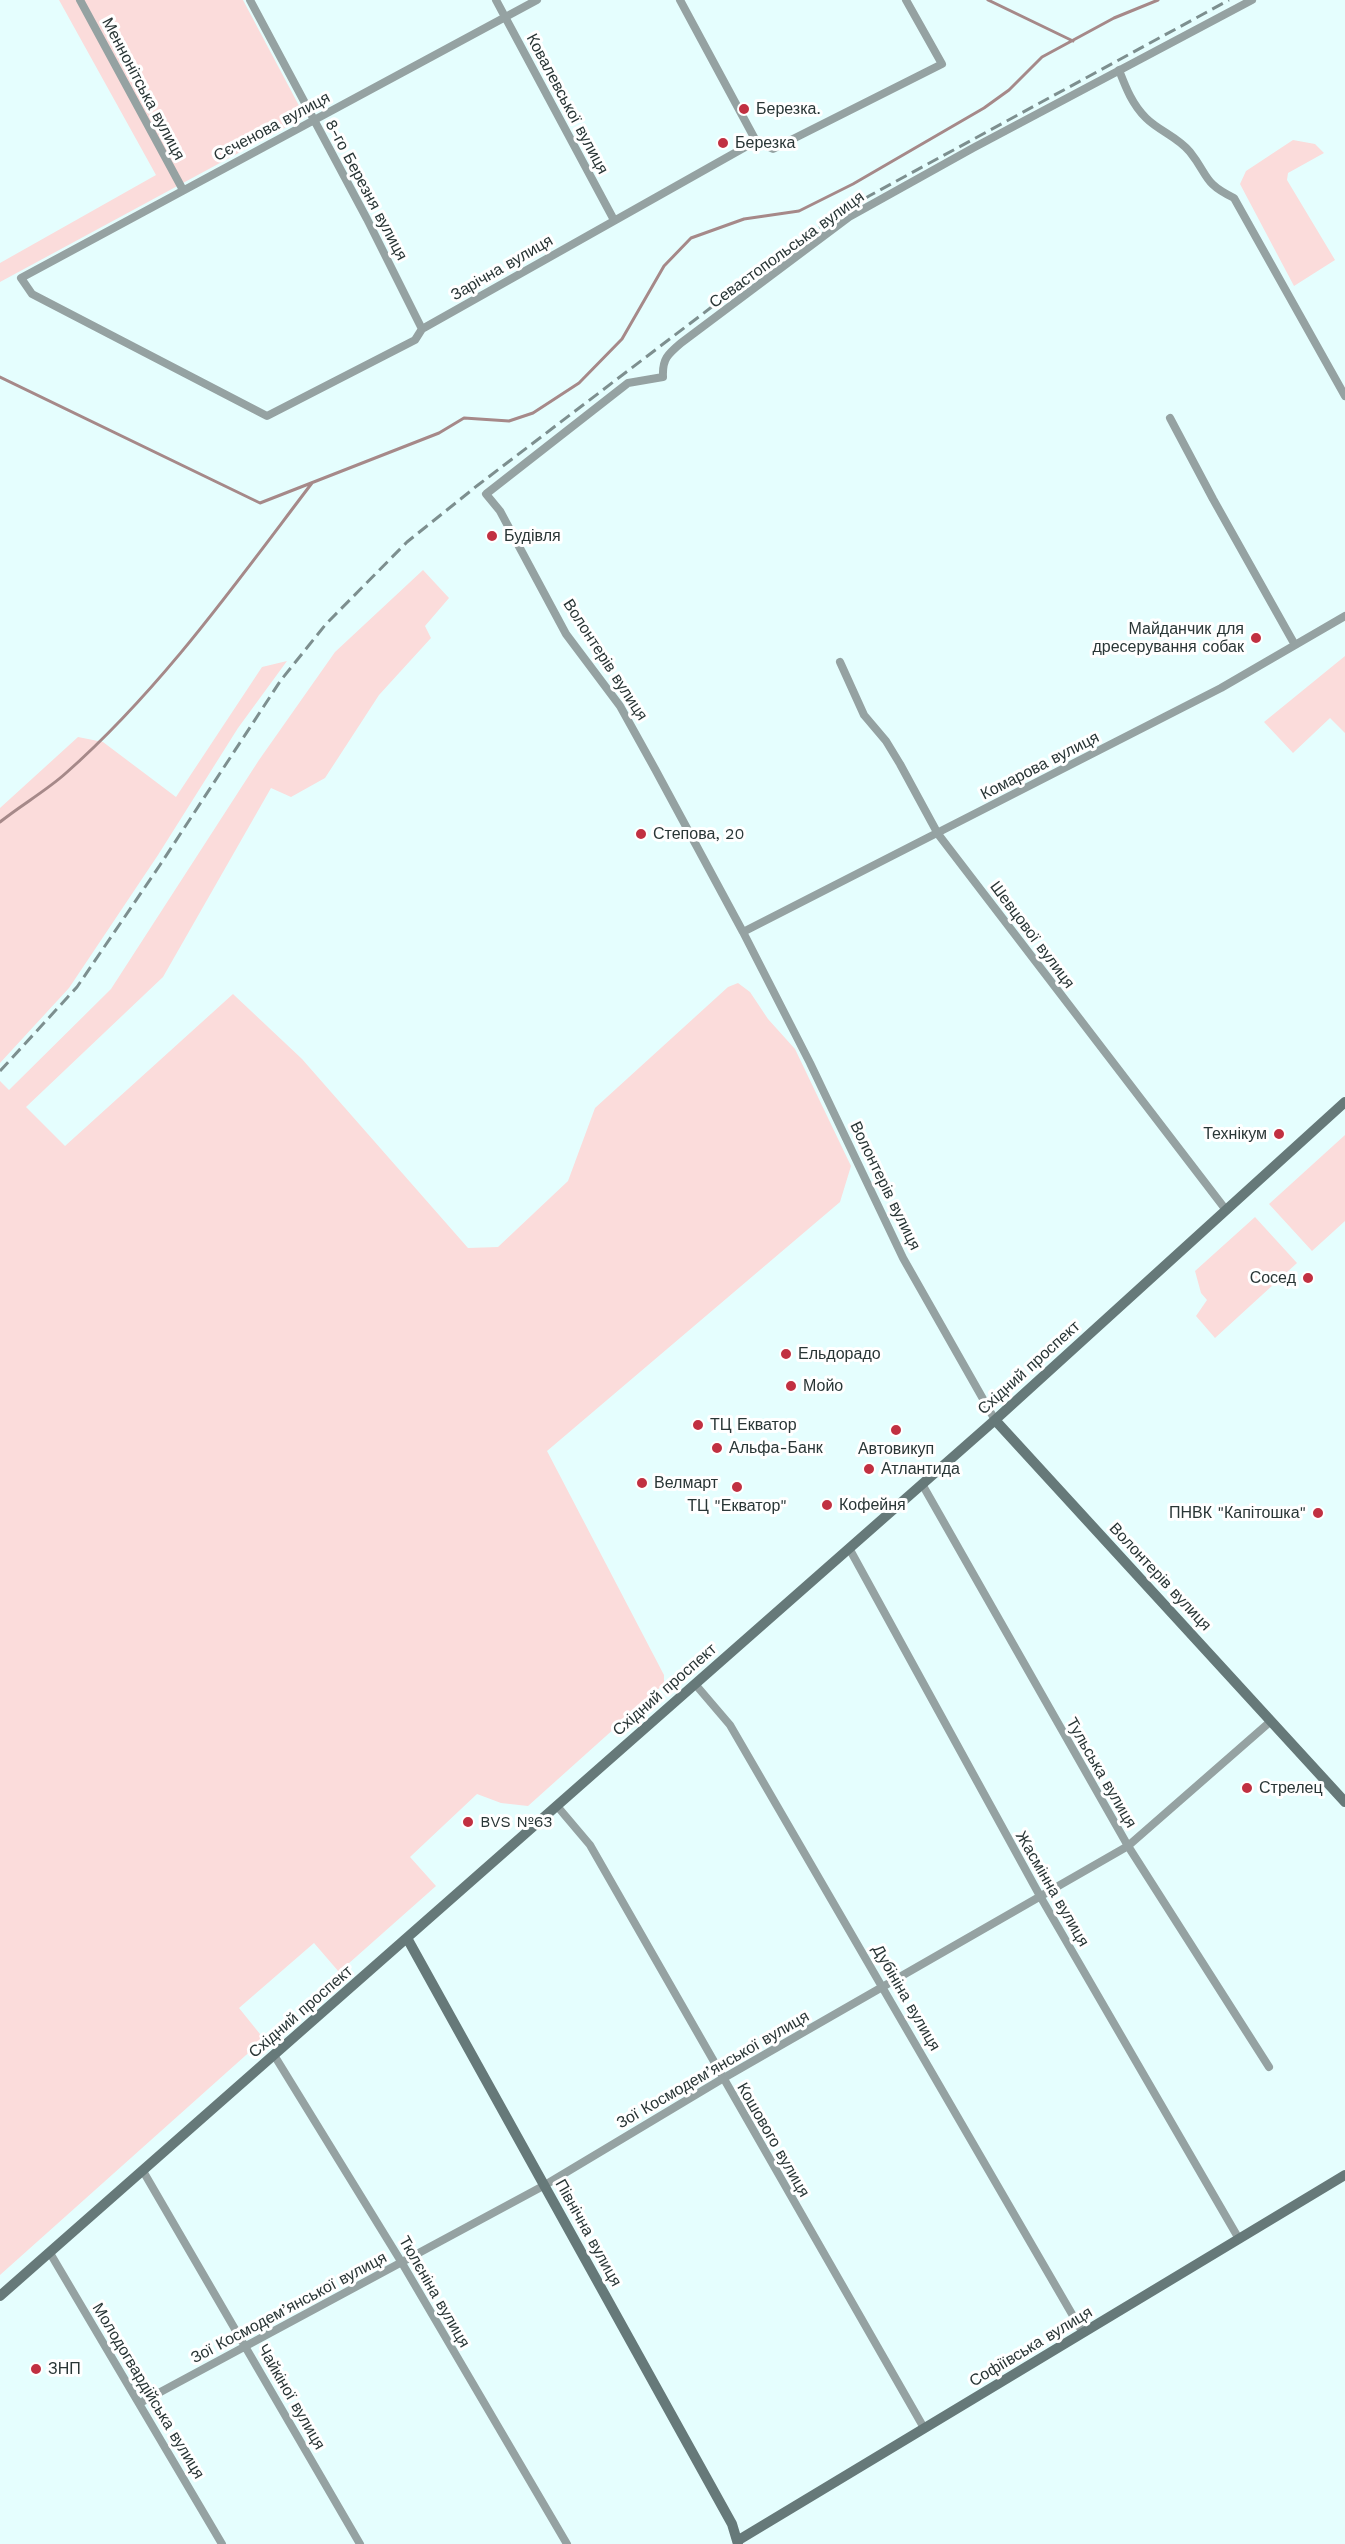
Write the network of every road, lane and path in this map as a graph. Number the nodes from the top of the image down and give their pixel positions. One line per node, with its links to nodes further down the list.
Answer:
1 (80, 0): 12 (street, Меннонітська вулиця)
2 (250, 0): 10 (street, 8-го Березня вулиця)
3 (496, 0): 8 (street, Ковалевської вулиця)
4 (537, 0): 8 (street, Сєченова вулиця)
5 (680, 0): 11 (street)
6 (906, 0): 11 (street)
7 (1252, 0): 9 (street, Севастопольська вулиця)
8 (505, 17): 10 (street, Сєченова вулиця); 13 (street, Ковалевської вулиця)
9 (1119, 70): 16 (street); 18 (street, Севастопольська вулиця)
10 (314, 120): 12 (street, Сєченова вулиця); 15 (street, 8-го Березня вулиця)
11 (756, 141): 13 (street, Зарічна вулиця)
12 (183, 190): 14 (street, Сєченова вулиця)
13 (614, 220): 15 (street, Зарічна вулиця)
14 (21, 278): 15 (street, Зарічна вулиця)
15 (422, 329)
16 (1345, 396)
17 (1170, 418): 20 (street)
18 (500, 511): 23 (street, Волонтерів вулиця)
19 (1345, 616): 20 (street, Комарова вулиця)
20 (1295, 645): 22 (street, Комарова вулиця)
21 (840, 662): 22 (street, Шевцової вулиця)
22 (938, 834): 23 (street, Комарова вулиця); 25 (street, Шевцової вулиця)
23 (743, 932): 26 (street, Волонтерів вулиця)
24 (1345, 1102): 25 (street, Східний проспект)
25 (1226, 1210): 26 (street, Східний проспект)
26 (995, 1420): 27 (street, Східний проспект); 30 (street, Волонтерів вулиця)
27 (922, 1484): 28 (street, Східний проспект); 33 (street, Тульська вулиця)
28 (849, 1548): 29 (street, Східний проспект); 34 (street, Жасмінна вулиця)
29 (695, 1684): 32 (street, Східний проспект); 36 (street, Дубініна вулиця)
30 (1271, 1721): 31 (street, Волонтерів вулиця); 33 (street, Зої Космодем’янської вулиця)
31 (1345, 1802)
32 (557, 1806): 35 (street, Східний проспект); 39 (street, Кошового вулиця)
33 (1128, 1846): 34 (street, Зої Космодем’янської вулиця); 38 (street, Тульська вулиця)
34 (1040, 1896): 36 (street, Зої Космодем’янської вулиця); 43 (street, Жасмінна вулиця)
35 (407, 1938): 37 (street, Східний проспект); 42 (street, Північна вулиця)
36 (883, 1986): 39 (street, Зої Космодем’янської вулиця); 47 (street, Дубініна вулиця)
37 (274, 2055): 40 (street, Східний проспект); 45 (street, Тюлєніна вулиця)
38 (1269, 2067)
39 (722, 2079): 42 (street, Зої Космодем’янської вулиця); 50 (street, Кошового вулиця)
40 (143, 2171): 44 (street, Східний проспект); 48 (street, Чайкіної вулиця)
41 (1345, 2175): 43 (street, Софіївська вулиця)
42 (545, 2186): 45 (street, Зої Космодем’янської вулиця); 51 (street, Північна вулиця)
43 (1239, 2239): 47 (street, Софіївська вулиця)
44 (50, 2253): 46 (street, Східний проспект); 49 (street, Молодогвардійська вулиця)
45 (402, 2263): 48 (street, Зої Космодем’янської вулиця); 54 (street, Тюлєніна вулиця)
46 (0, 2296)
47 (1083, 2333): 50 (street, Софіївська вулиця)
48 (246, 2347): 49 (street, Зої Космодем’янської вулиця); 53 (street, Чайкіної вулиця)
49 (140, 2403): 52 (street, Молодогвардійська вулиця)
50 (924, 2428): 51 (street, Софіївська вулиця)
51 (736, 2543)
52 (222, 2544)
53 (360, 2544)
54 (567, 2544)

